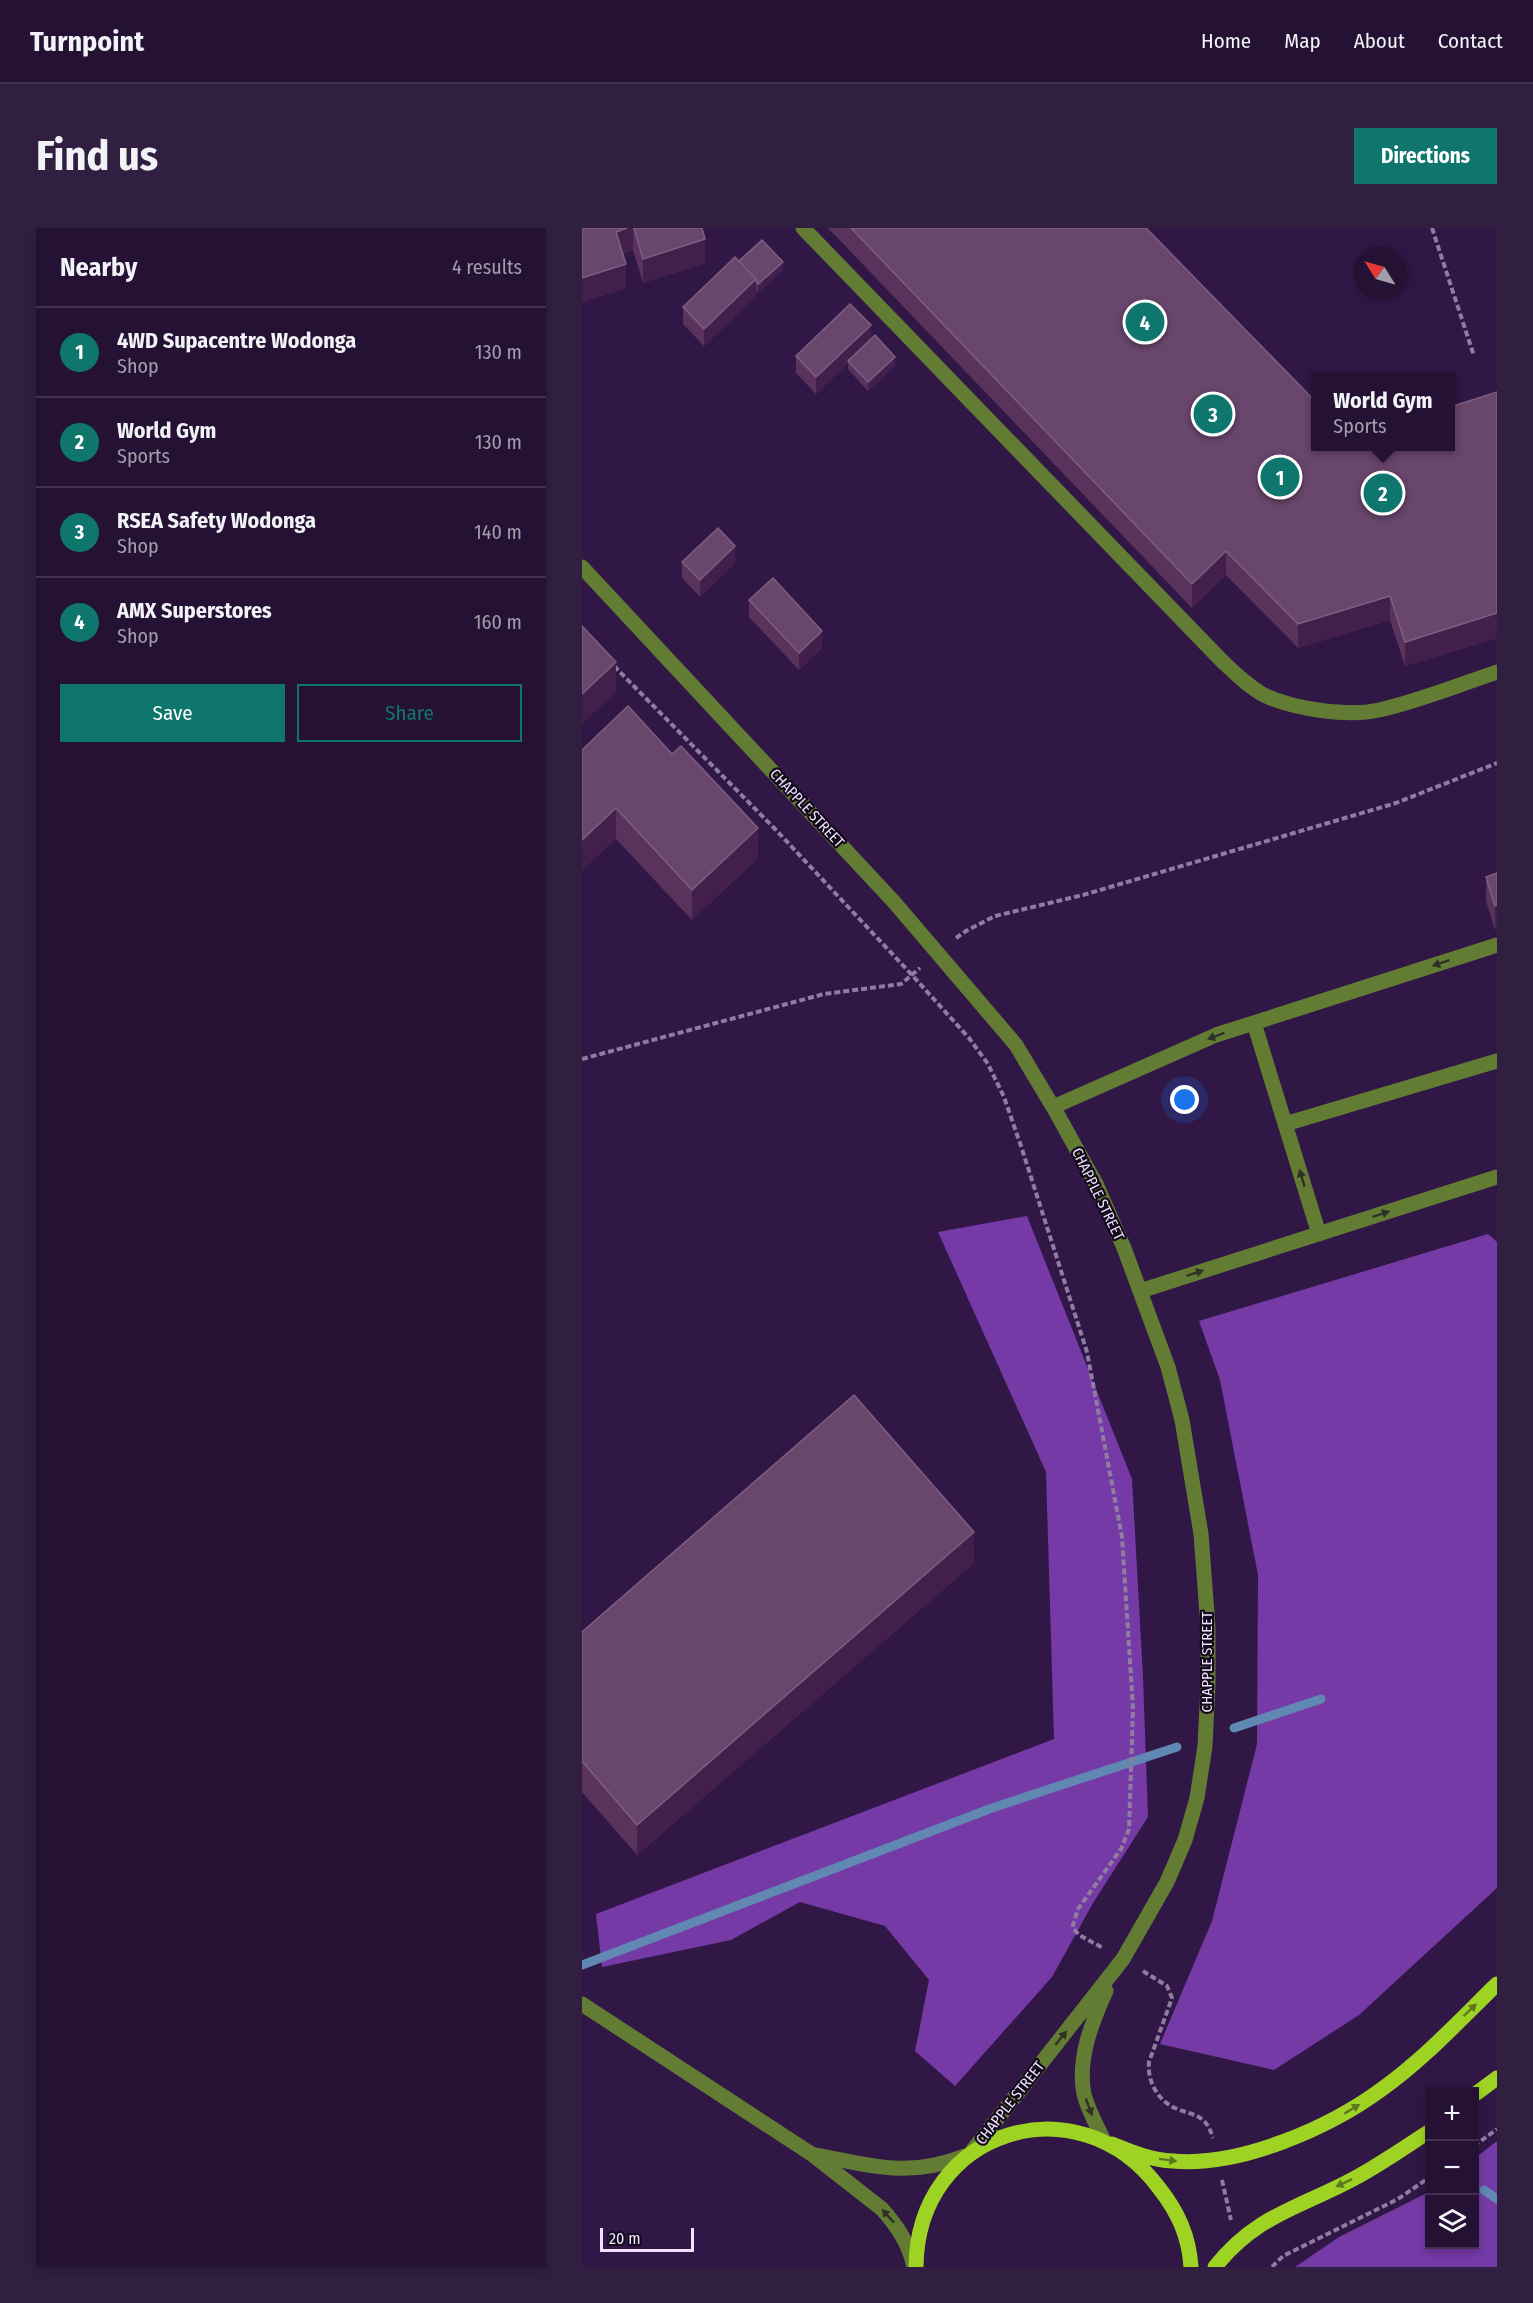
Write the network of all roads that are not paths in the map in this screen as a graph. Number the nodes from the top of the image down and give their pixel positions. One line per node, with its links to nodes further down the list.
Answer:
1 (803, 228): 3 (street)
2 (582, 567): 7 (street, CHAPPLE STREET)
3 (1497, 672)
4 (1497, 945): 5 (street, one-way to 5)
5 (1254, 1023): 7 (street, one-way to 7); 8 (street)
6 (1497, 1061): 8 (street)
7 (1053, 1107): 11 (street, CHAPPLE STREET)
8 (1285, 1124): 10 (street, one-way to 8)
9 (1497, 1177): 10 (street, one-way to 9)
10 (1319, 1234): 11 (street, one-way to 10)
11 (1140, 1291): 12 (street, CHAPPLE STREET)
12 (1119, 1966): 18 (street, CHAPPLE STREET, one-way to 18); 19 (street, CHAPPLE STREET, one-way to 12)
13 (1497, 1984): 18 (main road, one-way to 13)
14 (582, 2004): 20 (street)
15 (1497, 2078): 16 (main road)
16 (1479, 2091)
17 (1425, 2134): 23 (main road, one-way to 23)
18 (1108, 2143): 19 (main road); 22 (main road)
19 (969, 2153): 20 (street); 21 (main road)
20 (813, 2155): 21 (street, one-way to 20)
21 (915, 2267)
22 (1191, 2267)
23 (1215, 2267)

